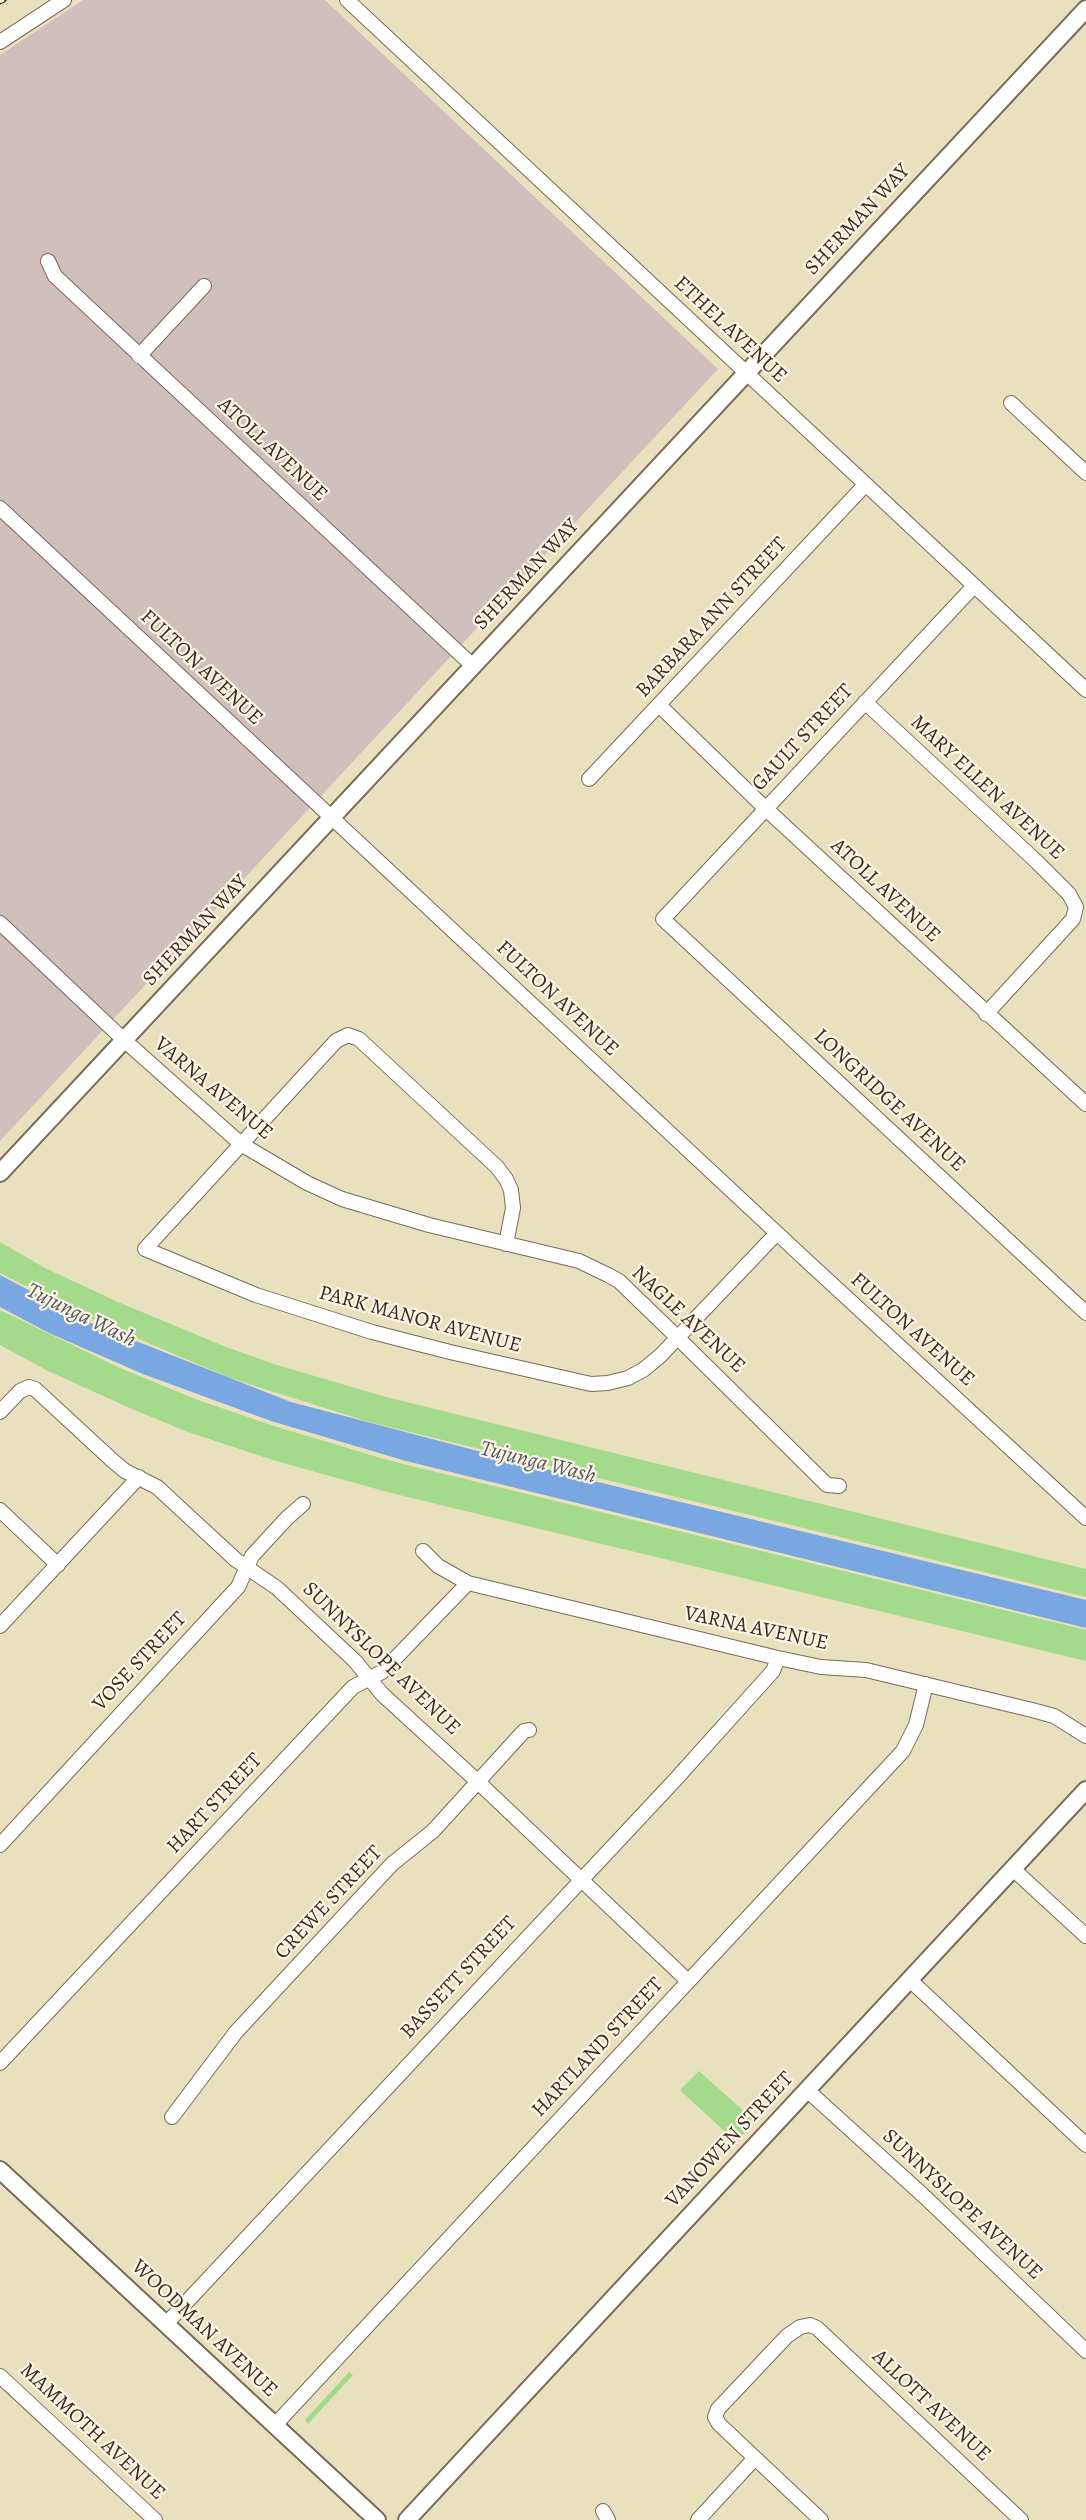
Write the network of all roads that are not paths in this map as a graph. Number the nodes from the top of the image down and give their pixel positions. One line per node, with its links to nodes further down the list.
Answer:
1 (64, 0): 4 (street)
2 (347, 0): 8 (street, ETHEL AVENUE)
3 (1086, 9): 8 (main road, SHERMAN WAY)
4 (0, 42)
5 (48, 261): 7 (street, ATOLL AVENUE)
6 (204, 286): 7 (street)
7 (139, 356): 14 (street, ATOLL AVENUE)
8 (746, 373): 11 (street, ETHEL AVENUE); 14 (main road, SHERMAN WAY)
9 (1011, 403): 10 (street)
10 (1086, 473)
11 (865, 485): 13 (street, ETHEL AVENUE); 17 (street, BARBARA ANN STREET)
12 (0, 508): 20 (street, FULTON AVENUE)
13 (974, 586): 15 (street, ETHEL AVENUE); 16 (street, GAULT STREET)
14 (473, 666): 20 (main road, SHERMAN WAY)
15 (1086, 690)
16 (866, 702): 19 (street, GAULT STREET); 23 (street, MARY ELLEN AVENUE)
17 (659, 705): 18 (street, BARBARA ANN STREET); 19 (street, ATOLL AVENUE)
18 (589, 779)
19 (765, 808): 21 (street, GAULT STREET); 23 (street, ATOLL AVENUE)
20 (331, 818): 24 (main road, SHERMAN WAY); 28 (street, FULTON AVENUE)
21 (663, 919): 30 (street, LONGRIDGE AVENUE)
22 (0, 923): 24 (street, VARNA AVENUE)
23 (986, 1014): 25 (street, ATOLL AVENUE)
24 (124, 1041): 26 (street, VARNA AVENUE); 27 (main road, SHERMAN WAY)
25 (1086, 1104)
26 (241, 1144): 29 (street, VARNA AVENUE); 29 (street); 31 (street, PARK MANOR AVENUE)
27 (0, 1173)
28 (777, 1233): 31 (street); 37 (street, FULTON AVENUE)
29 (506, 1244): 31 (street, NAGLE AVENUE)
30 (1086, 1313)
31 (678, 1338): 34 (street, NAGLE AVENUE)
32 (0, 1412): 33 (street, SUNNYSLOPE AVENUE)
33 (139, 1477): 39 (street); 40 (street, SUNNYSLOPE AVENUE)
34 (838, 1486)
35 (303, 1504): 40 (street, VOSE STREET)
36 (0, 1510): 39 (street)
37 (1086, 1518)
38 (423, 1551): 41 (street, VARNA AVENUE)
39 (58, 1565): 42 (street)
40 (247, 1568): 44 (street, SUNNYSLOPE AVENUE); 50 (street, VOSE STREET)
41 (468, 1583): 43 (street, VARNA AVENUE); 44 (street, HART STREET)
42 (0, 1626)
43 (778, 1658): 45 (street, VARNA AVENUE); 52 (street, BASSETT STREET)
44 (367, 1677): 48 (street, SUNNYSLOPE AVENUE); 56 (street, HART STREET)
45 (926, 1684): 47 (street, VARNA AVENUE); 55 (street, HARTLAND STREET)
46 (529, 1730): 48 (street, CREWE STREET)
47 (1086, 1736)
48 (477, 1781): 52 (street, SUNNYSLOPE AVENUE); 58 (street, CREWE STREET)
49 (1086, 1790): 51 (main road, VANOWEN STREET)
50 (0, 1845)
51 (1013, 1869): 53 (street); 54 (main road, VANOWEN STREET)
52 (581, 1879): 55 (street, SUNNYSLOPE AVENUE); 61 (street, BASSETT STREET)
53 (1086, 1936)
54 (910, 1980): 57 (main road, VANOWEN STREET); 59 (street)
55 (688, 1982): 64 (street, HARTLAND STREET)
56 (0, 2063)
57 (807, 2090): 62 (street, SUNNYSLOPE AVENUE); 68 (main road, VANOWEN STREET)
58 (172, 2117)
59 (1086, 2145)
60 (0, 2170): 61 (main road, WOODMAN AVENUE)
61 (166, 2324): 64 (main road, WOODMAN AVENUE)
62 (1086, 2351)
63 (0, 2376): 66 (street, MAMMOTH AVENUE)
64 (274, 2426): 67 (main road, WOODMAN AVENUE)
65 (755, 2458): 69 (street); 70 (street); 71 (street, ALLOTT AVENUE)
66 (155, 2520)
67 (377, 2520)
68 (407, 2520)
69 (698, 2520)
70 (821, 2520)
71 (1022, 2520)

